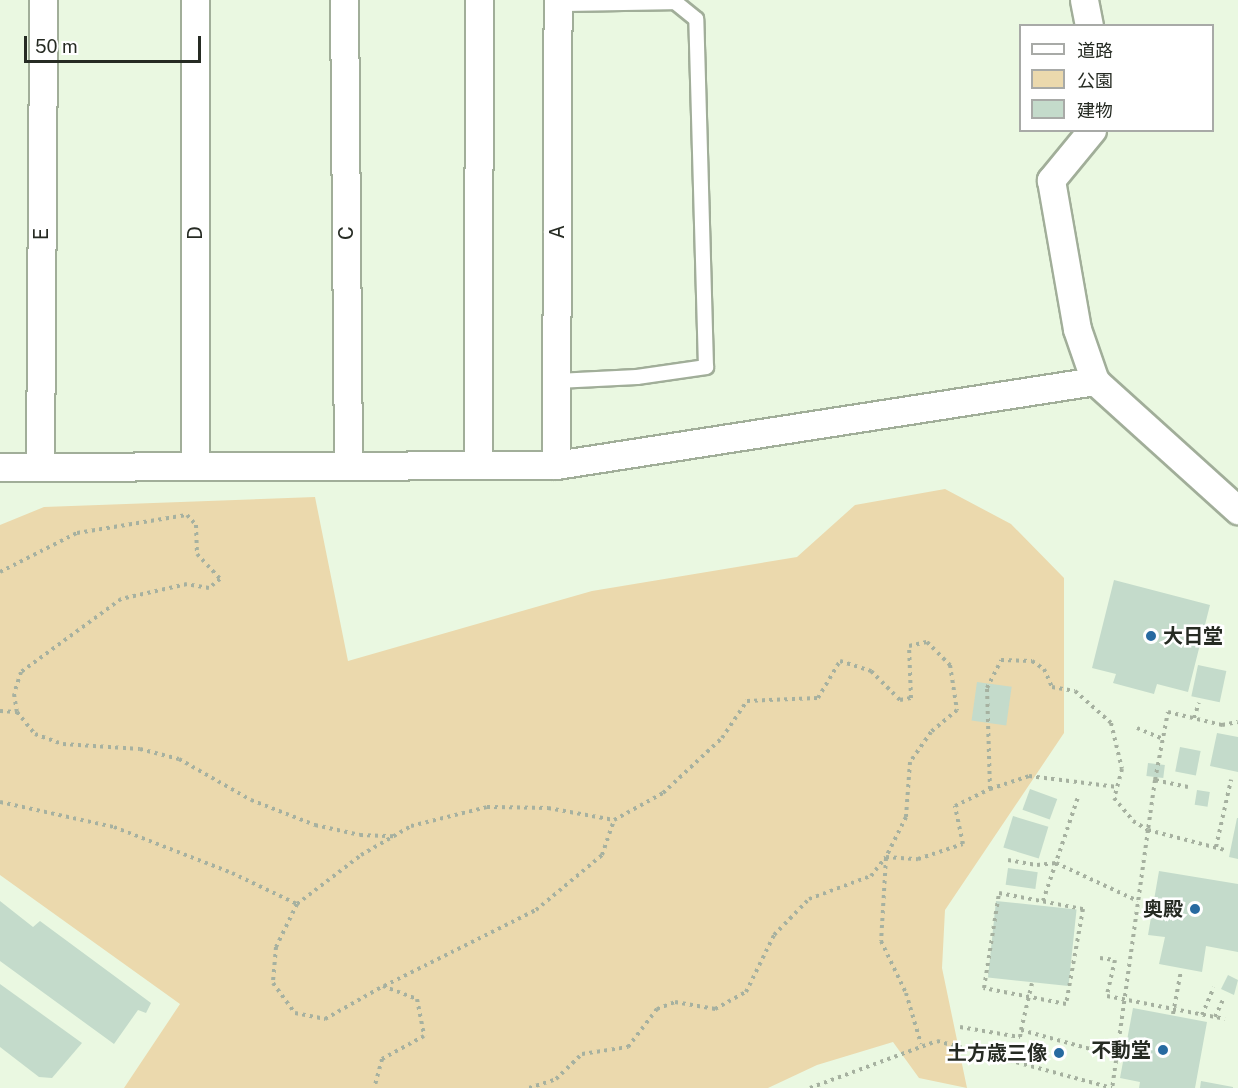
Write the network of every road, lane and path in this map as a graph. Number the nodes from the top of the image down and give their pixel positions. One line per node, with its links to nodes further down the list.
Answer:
1 (43, 0): 16 (street, E)
2 (195, 0): 11 (street, D)
3 (344, 0): 14 (street, C)
4 (479, 0): 12 (street)
5 (1084, 0): 7 (street)
6 (558, 2): 9 (street, A); 9 (lane)
7 (1089, 24)
8 (1090, 132): 10 (street)
9 (557, 381): 13 (street, A)
10 (1095, 381): 13 (street); 17 (street)
11 (195, 465): 14 (street); 16 (street)
12 (478, 465): 13 (street); 14 (street)
13 (556, 465)
14 (348, 466)
15 (0, 467): 16 (street)
16 (40, 467)
17 (1238, 510)
18 (0, 572): 21 (path)
19 (1199, 703): 22 (path)
20 (0, 711): 21 (path)
21 (17, 712): 35 (path)
22 (1194, 718): 23 (path); 25 (path)
23 (1238, 722)
24 (1137, 729): 25 (path)
25 (1163, 739): 26 (path)
26 (1155, 780): 28 (path); 34 (path)
27 (1231, 780): 36 (path)
28 (1188, 786)
29 (1117, 787): 30 (path); 30 (path); 34 (path)
30 (990, 789): 38 (path)
31 (1078, 797): 40 (path)
32 (0, 802): 43 (path)
33 (614, 820): 35 (path); 38 (path); 47 (path)
34 (1148, 830): 36 (path); 42 (path)
35 (394, 836): 43 (path)
36 (1216, 847): 37 (path)
37 (1225, 850)
38 (886, 857): 58 (path); 61 (path)
39 (1008, 860): 40 (path)
40 (1056, 863): 41 (path); 42 (path)
41 (1043, 901): 49 (path); 49 (path)
42 (1138, 901): 51 (path)
43 (297, 904): 47 (path)
44 (1100, 958): 51 (path)
45 (1181, 971): 52 (path)
46 (1032, 983): 49 (path)
47 (383, 986): 60 (path)
48 (1214, 987): 53 (path)
49 (1029, 997): 57 (path)
50 (1224, 998): 54 (path)
51 (1124, 1000): 52 (path); 59 (path)
52 (1173, 1012): 53 (path)
53 (1202, 1015): 54 (path)
54 (1215, 1017): 55 (path)
55 (1225, 1019)
56 (960, 1027): 57 (path)
57 (1022, 1030): 59 (path)
58 (921, 1044): 62 (path); 63 (path)
59 (1116, 1056): 63 (path)
60 (374, 1088)
61 (529, 1088)
62 (810, 1088)
63 (1112, 1088)

